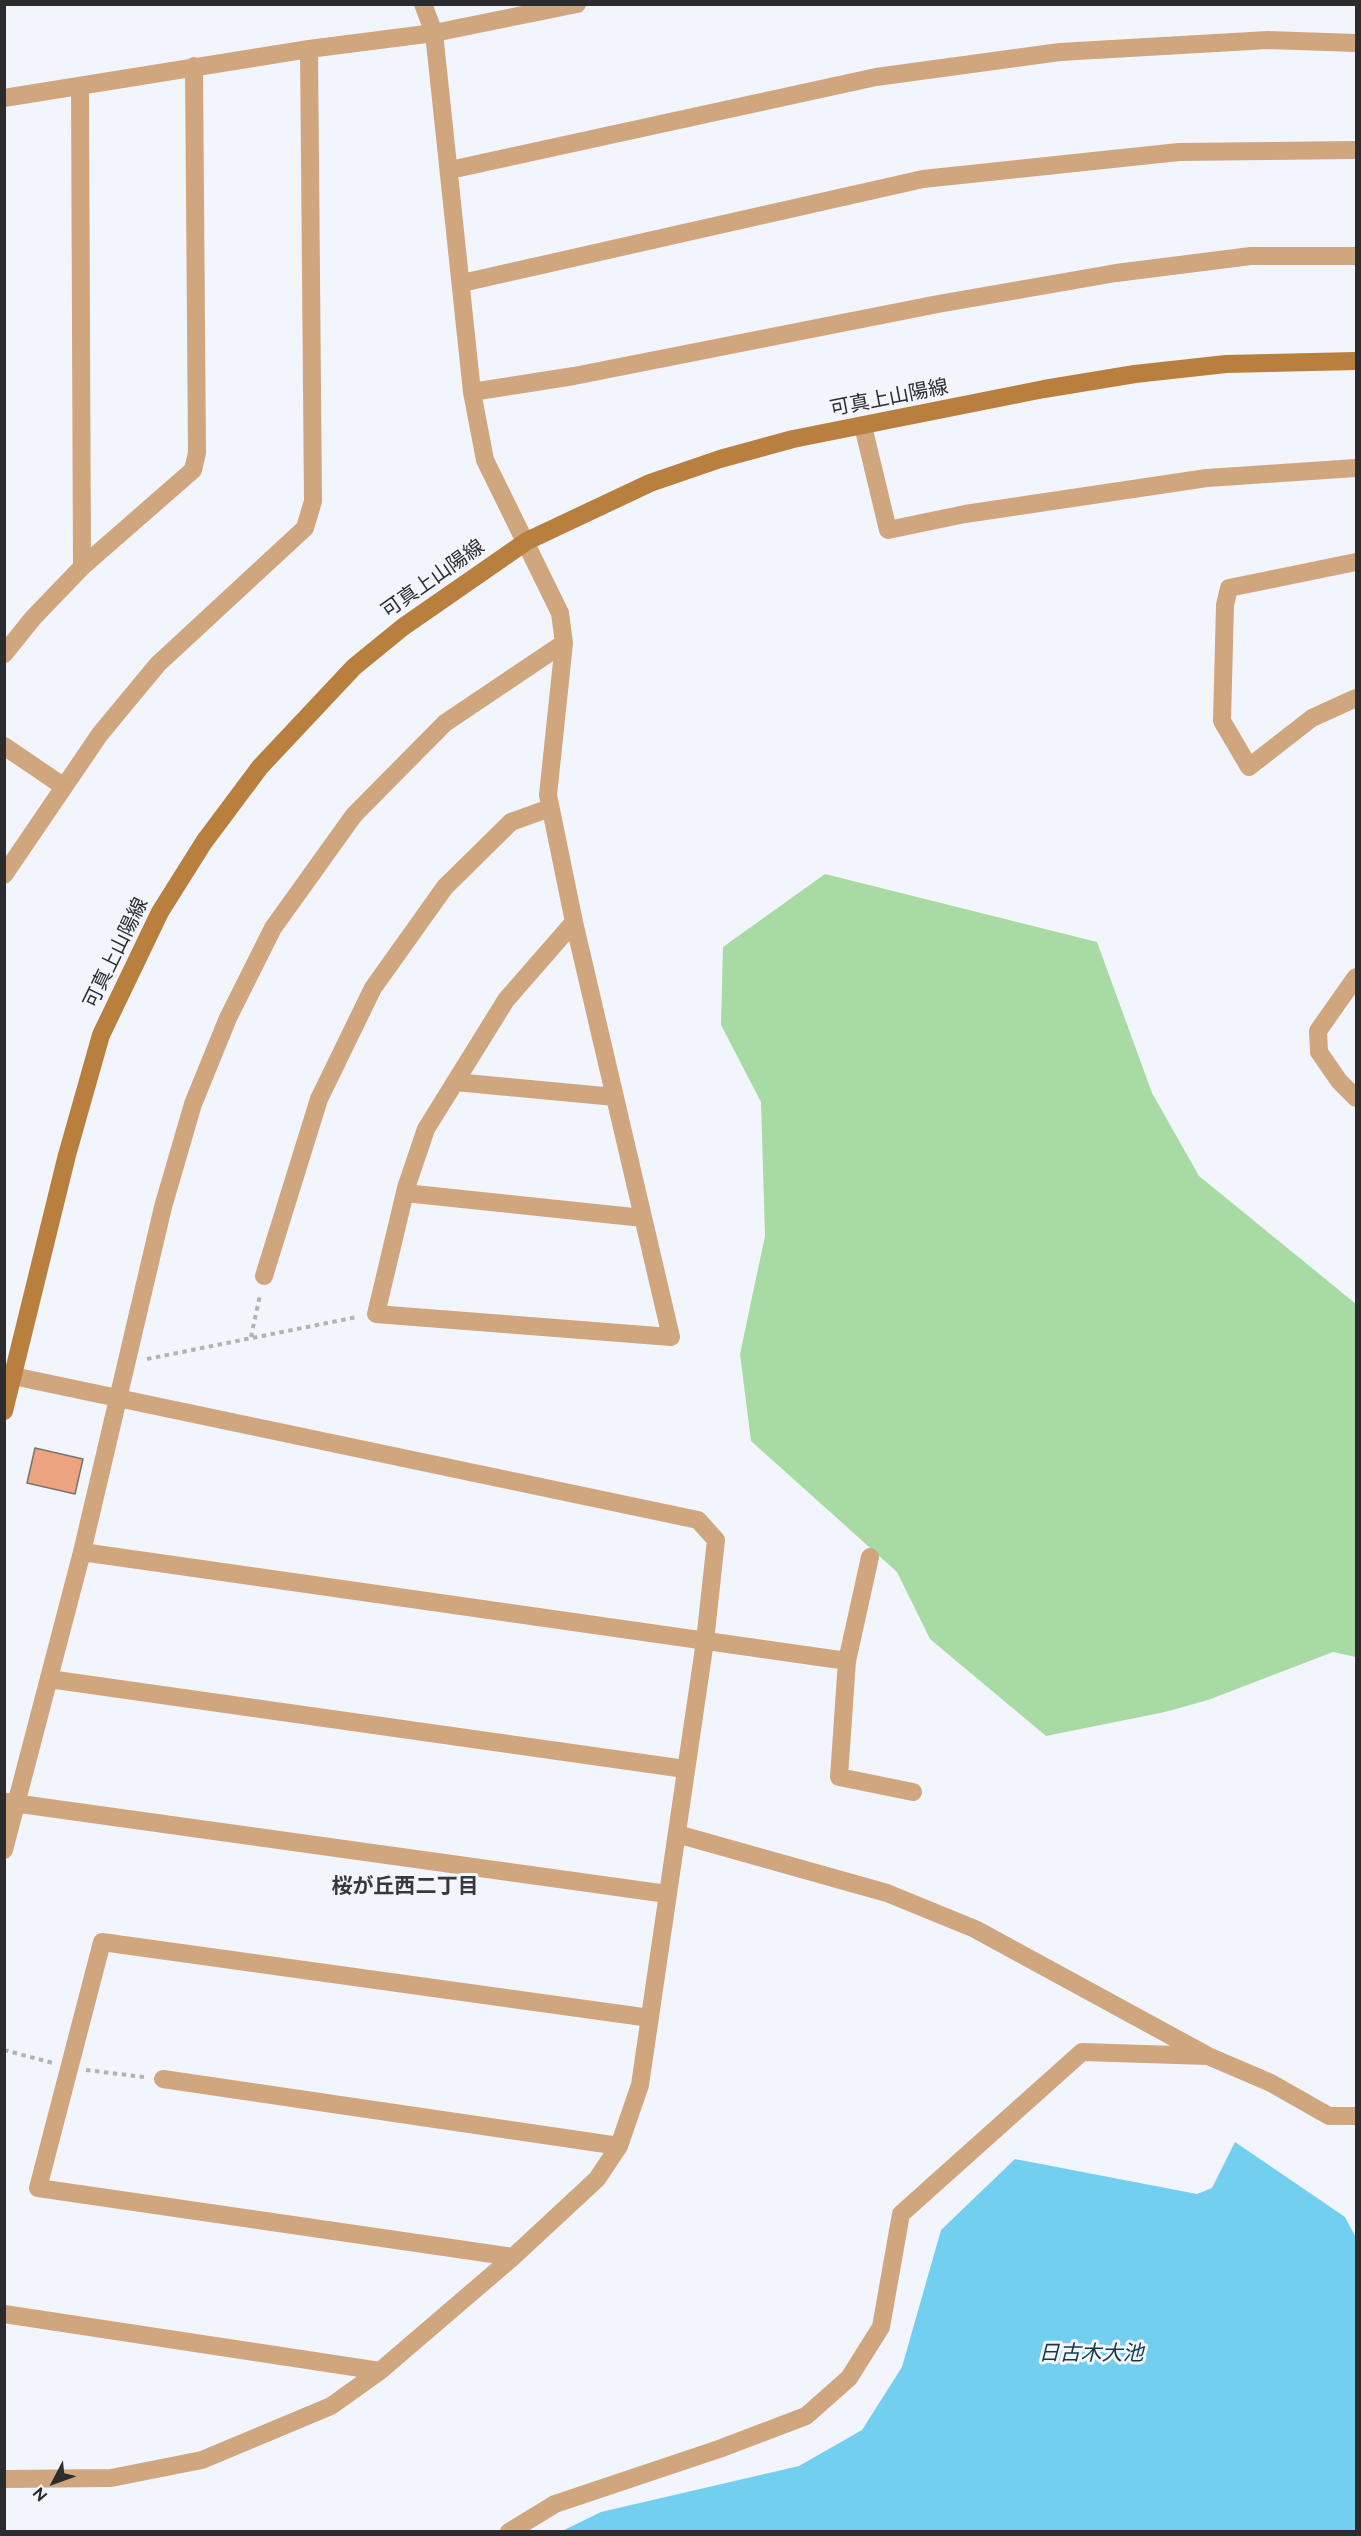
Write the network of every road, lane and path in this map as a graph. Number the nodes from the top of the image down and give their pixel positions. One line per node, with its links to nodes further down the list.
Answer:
1 (423, 4): 3 (street)
2 (577, 4): 3 (street)
3 (434, 33): 5 (street); 10 (street)
4 (1356, 43): 10 (street)
5 (309, 49): 6 (street); 24 (street)
6 (194, 66): 7 (street); 19 (street)
7 (80, 88): 8 (street); 19 (street)
8 (4, 98)
9 (1356, 150): 12 (street)
10 (450, 170): 12 (street)
11 (1356, 256): 14 (street)
12 (462, 283): 14 (street)
13 (1356, 361): 15 (main road, 可真上山陽線)
14 (472, 392): 17 (street)
15 (863, 426): 16 (street); 17 (main road, 可真上山陽線)
16 (1356, 468)
17 (527, 541): 20 (street); 38 (main road, 可真上山陽線)
18 (1356, 562): 22 (street)
19 (82, 567): 21 (street)
20 (564, 643): 25 (street); 37 (street)
21 (4, 654)
22 (1356, 698)
23 (4, 746): 24 (street)
24 (63, 786): 26 (street)
25 (550, 808): 27 (street); 34 (street)
26 (4, 874)
27 (574, 922): 29 (street); 30 (street)
28 (1356, 977): 31 (street)
29 (455, 1082): 30 (street); 32 (street)
30 (615, 1097): 33 (street)
31 (1356, 1098)
32 (405, 1193): 33 (street); 35 (street)
33 (643, 1218): 35 (street)
34 (264, 1276): 36 (path)
35 (376, 1314): 36 (path)
36 (251, 1337): 37 (path)
37 (127, 1363): 39 (street)
38 (9, 1376): 39 (street); 40 (main road, 可真上山陽線)
39 (116, 1400): 41 (street); 43 (street)
40 (4, 1411)
41 (82, 1552): 43 (street); 45 (street)
42 (870, 1557): 44 (street)
43 (705, 1641): 44 (street); 46 (street)
44 (847, 1661): 47 (street)
45 (49, 1679): 46 (street); 48 (street)
46 (685, 1769): 49 (street)
47 (913, 1792)
48 (10, 1803): 50 (street); 51 (street)
49 (677, 1834): 51 (street); 53 (street)
50 (4, 1850)
51 (667, 1894): 52 (street)
52 (650, 2018): 56 (street); 57 (street)
53 (1208, 2056): 55 (street); 61 (street)
54 (163, 2079): 56 (street)
55 (1356, 2116)
56 (619, 2146): 57 (street)
57 (513, 2258): 59 (street)
58 (4, 2314): 59 (street)
59 (380, 2371): 60 (street)
60 (4, 2479)
61 (509, 2532)

